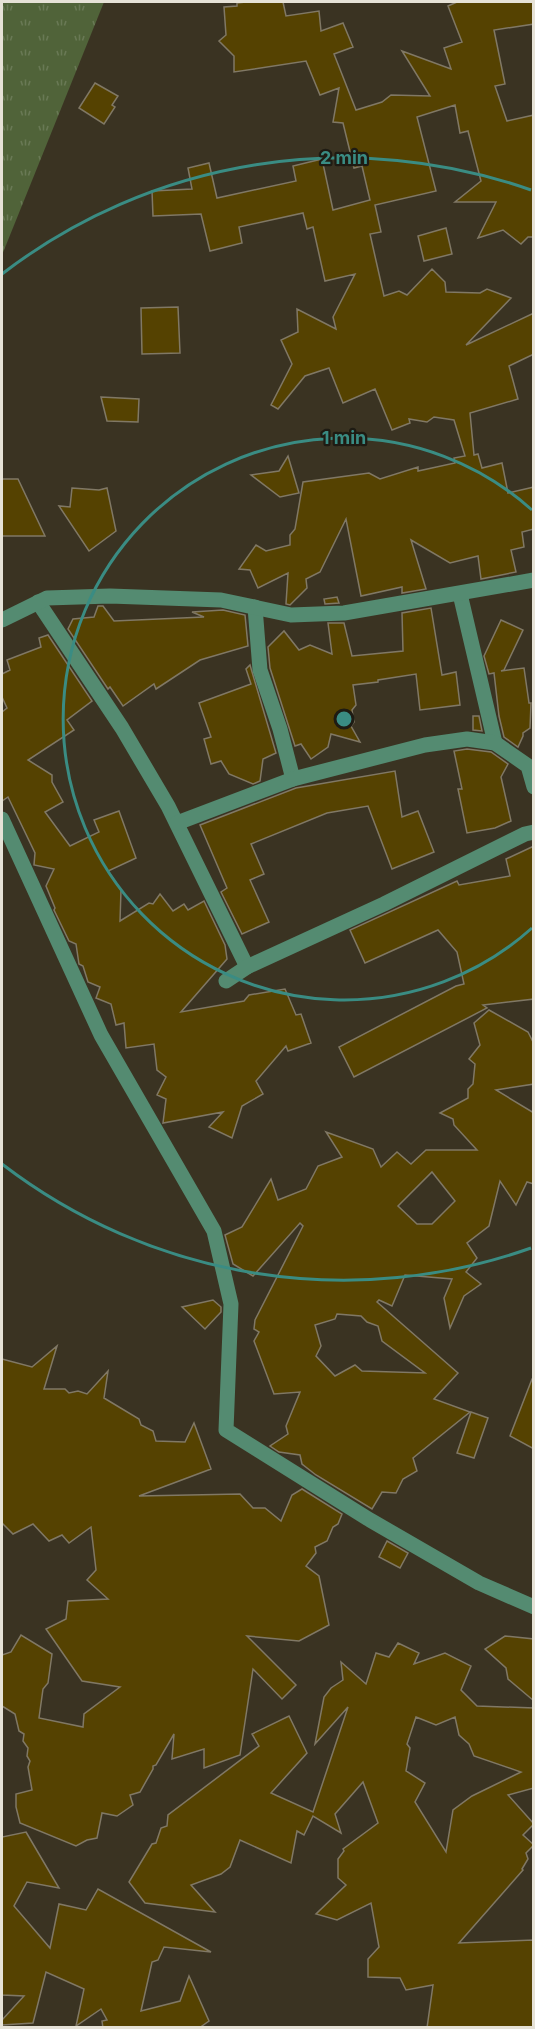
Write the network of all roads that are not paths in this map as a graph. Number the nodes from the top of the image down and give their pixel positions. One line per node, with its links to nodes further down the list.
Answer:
1 (534, 580): 2 (street)
2 (460, 594): 4 (street); 6 (street)
3 (38, 602): 4 (street); 5 (street); 10 (street)
4 (255, 608): 7 (street)
5 (2, 620)
6 (495, 743): 7 (street); 8 (street)
7 (293, 780): 10 (street)
8 (534, 787)
9 (2, 819): 14 (street)
10 (177, 824): 12 (street)
11 (534, 832): 12 (street)
12 (247, 967): 13 (street)
13 (226, 981)
14 (534, 1607)

